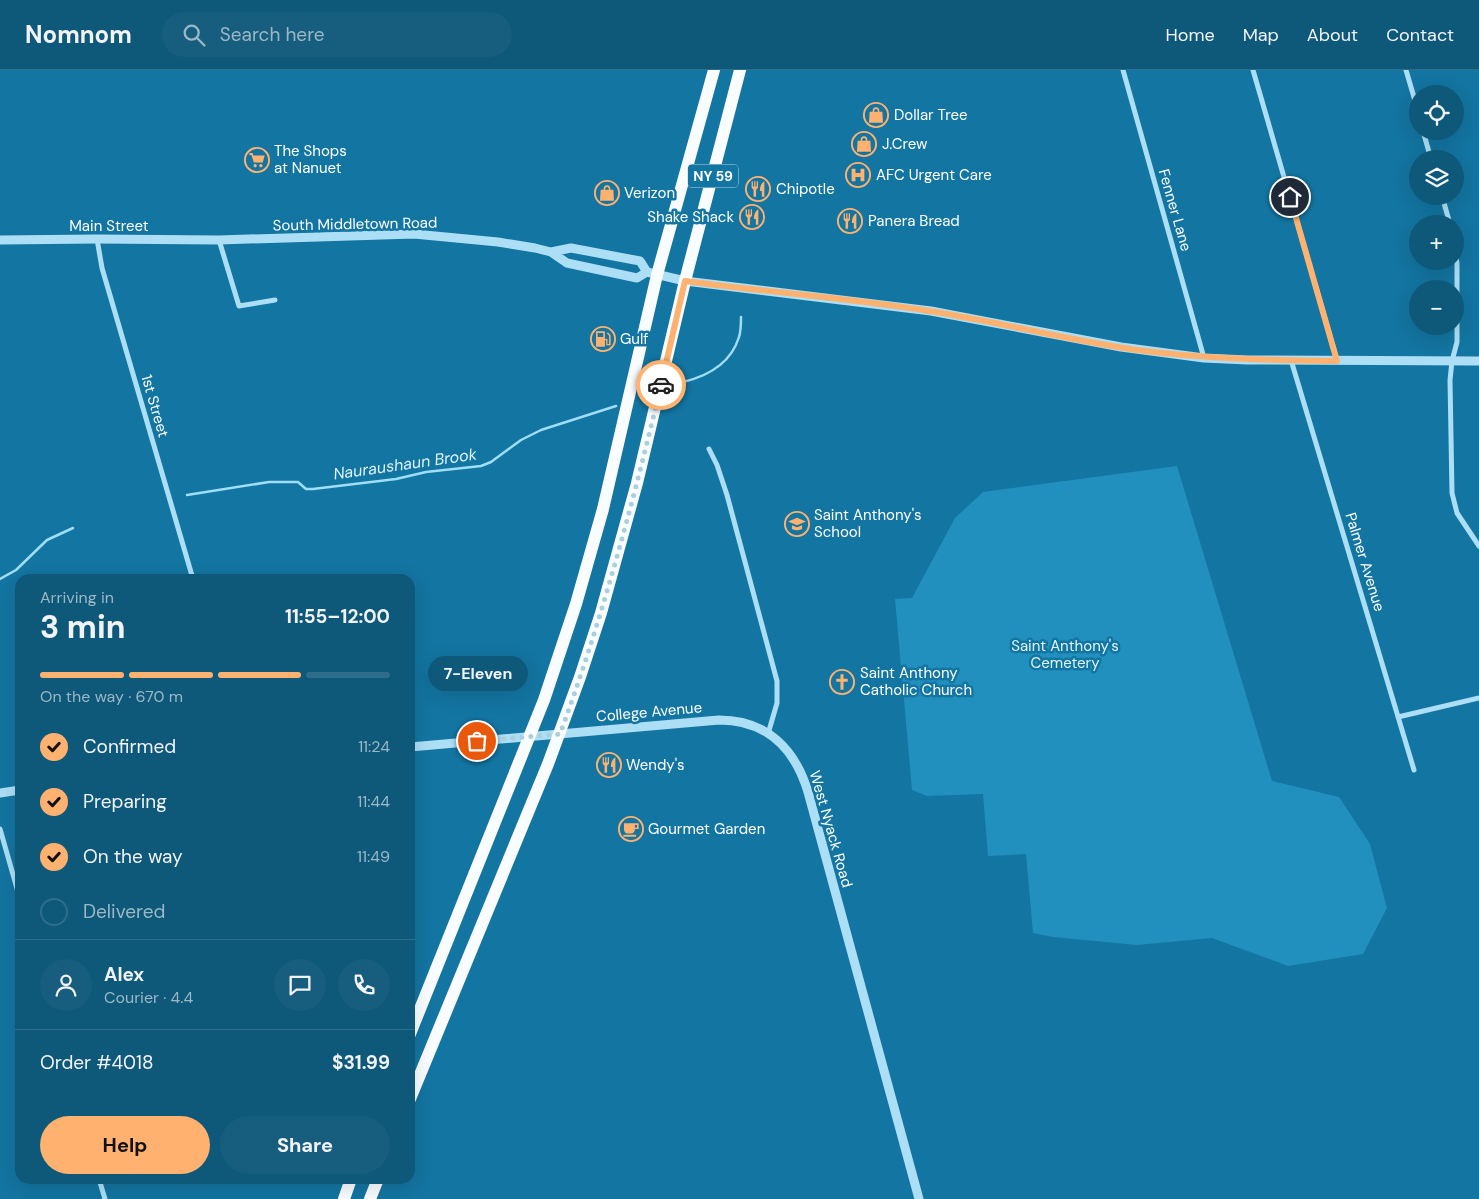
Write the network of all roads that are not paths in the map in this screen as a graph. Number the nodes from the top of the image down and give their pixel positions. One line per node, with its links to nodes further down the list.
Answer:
1 (714, 70): 12 (main road, NY 59)
2 (740, 70): 13 (main road, NY 59)
3 (1123, 70): 15 (street, Fenner Lane)
4 (1253, 70): 17 (street)
5 (1406, 70): 6 (street)
6 (1410, 85)
7 (97, 239): 8 (street, Main Street); 9 (street, Main Street); 22 (street, 1st Street)
8 (0, 240)
9 (218, 240): 10 (street, South Middletown Road); 14 (street)
10 (551, 252): 12 (street, South Middletown Road); 12 (street, South Middletown Road)
11 (1457, 270): 18 (street)
12 (652, 274): 13 (street); 27 (main road, NY 59)
13 (685, 281): 15 (street); 25 (main road, NY 59)
14 (275, 300)
15 (1204, 358): 16 (street)
16 (1291, 360): 17 (street); 24 (street, Palmer Avenue)
17 (1337, 361): 18 (street)
18 (1452, 361): 19 (street); 21 (street)
19 (1479, 361)
20 (709, 449): 26 (street)
21 (1479, 546)
22 (192, 574)
23 (1479, 698): 24 (street)
24 (1398, 718): 29 (street, Palmer Avenue)
25 (560, 734): 26 (street, College Avenue); 27 (street, College Avenue); 35 (main road, NY 59)
26 (768, 734): 42 (street, West Nyack Road)
27 (529, 736): 28 (street, College Avenue); 34 (main road, NY 59)
28 (415, 747)
29 (1414, 770)
30 (15, 791): 31 (street)
31 (0, 793)
32 (0, 829): 33 (street)
33 (15, 882)
34 (415, 1021)
35 (415, 1087)
36 (100, 1184): 39 (street)
37 (349, 1184): 40 (main road)
38 (376, 1184): 41 (main road)
39 (105, 1199)
40 (344, 1199)
41 (370, 1199)
42 (919, 1199)

